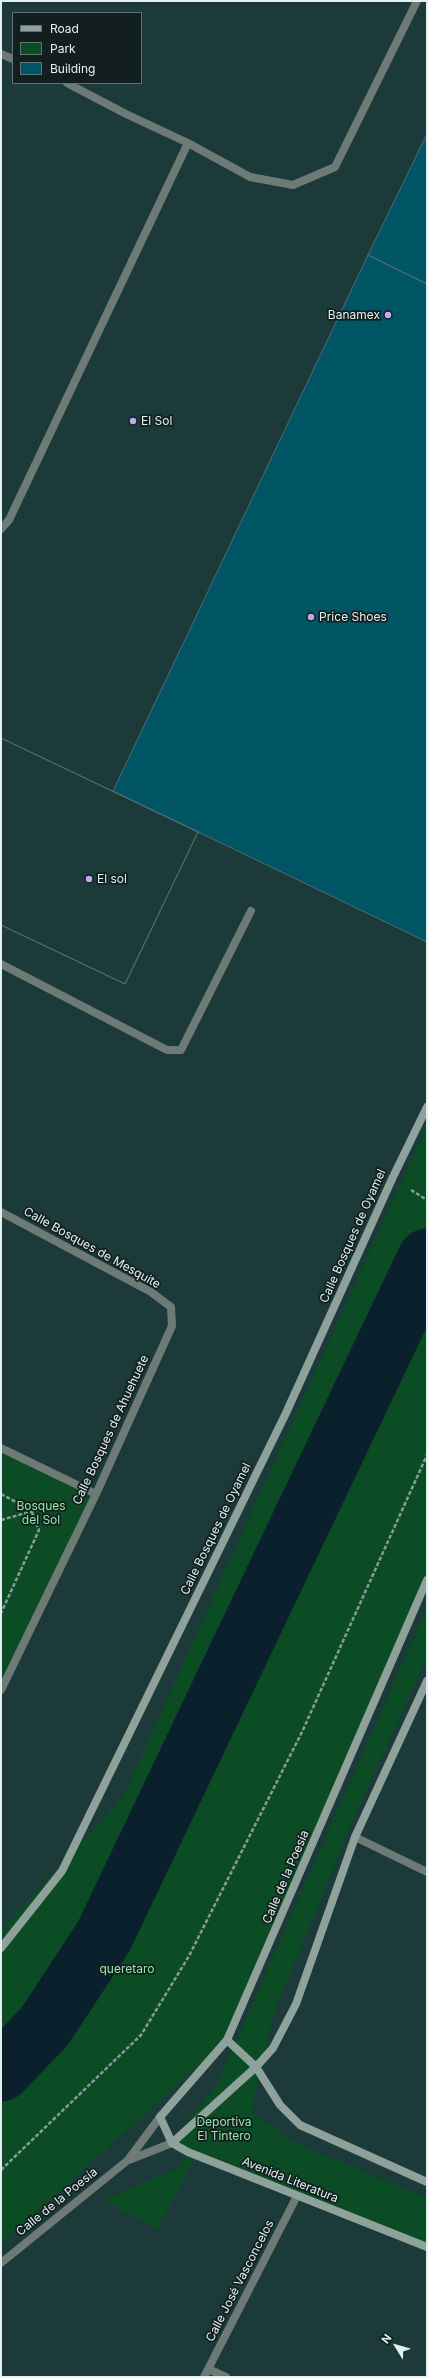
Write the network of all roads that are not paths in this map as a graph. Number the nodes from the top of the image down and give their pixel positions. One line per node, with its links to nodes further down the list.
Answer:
1 (417, 1): 5 (street)
2 (1, 54): 3 (street)
3 (12, 59)
4 (69, 84): 5 (street)
5 (188, 143): 6 (street)
6 (1, 529)
7 (251, 911): 8 (street)
8 (1, 964)
9 (427, 1107): 19 (street, Calle Bosques de Oyamel)
10 (1, 1212): 11 (street, Calle Bosques de Mesquite)
11 (171, 1307): 13 (street, Calle Bosques de Ahuehuete)
12 (1, 1448): 13 (street)
13 (96, 1494): 16 (street, Calle Bosques de Ahuehuete)
14 (427, 1580): 20 (street, Calle de la Poesía)
15 (427, 1681): 17 (street, Calle de la Poesía)
16 (1, 1690)
17 (355, 1837): 18 (street); 21 (street, Calle de la Poesía)
18 (427, 1872)
19 (1, 1948)
20 (227, 2040): 21 (street); 22 (street, Calle de la Poesía)
21 (256, 2067): 23 (street, Calle de la Poesía); 25 (street)
22 (160, 2117): 23 (street); 24 (street, Calle de la Poesía)
23 (172, 2143): 24 (street, Calle de la Poesía); 26 (street, Avenida Literatura)
24 (128, 2160): 28 (street, Calle de la Poesía)
25 (427, 2182)
26 (297, 2196): 27 (street, Avenida Literatura); 29 (street, Calle José Vasconcelos)
27 (427, 2247)
28 (1, 2263)
29 (206, 2373): 30 (street)
30 (226, 2377)

